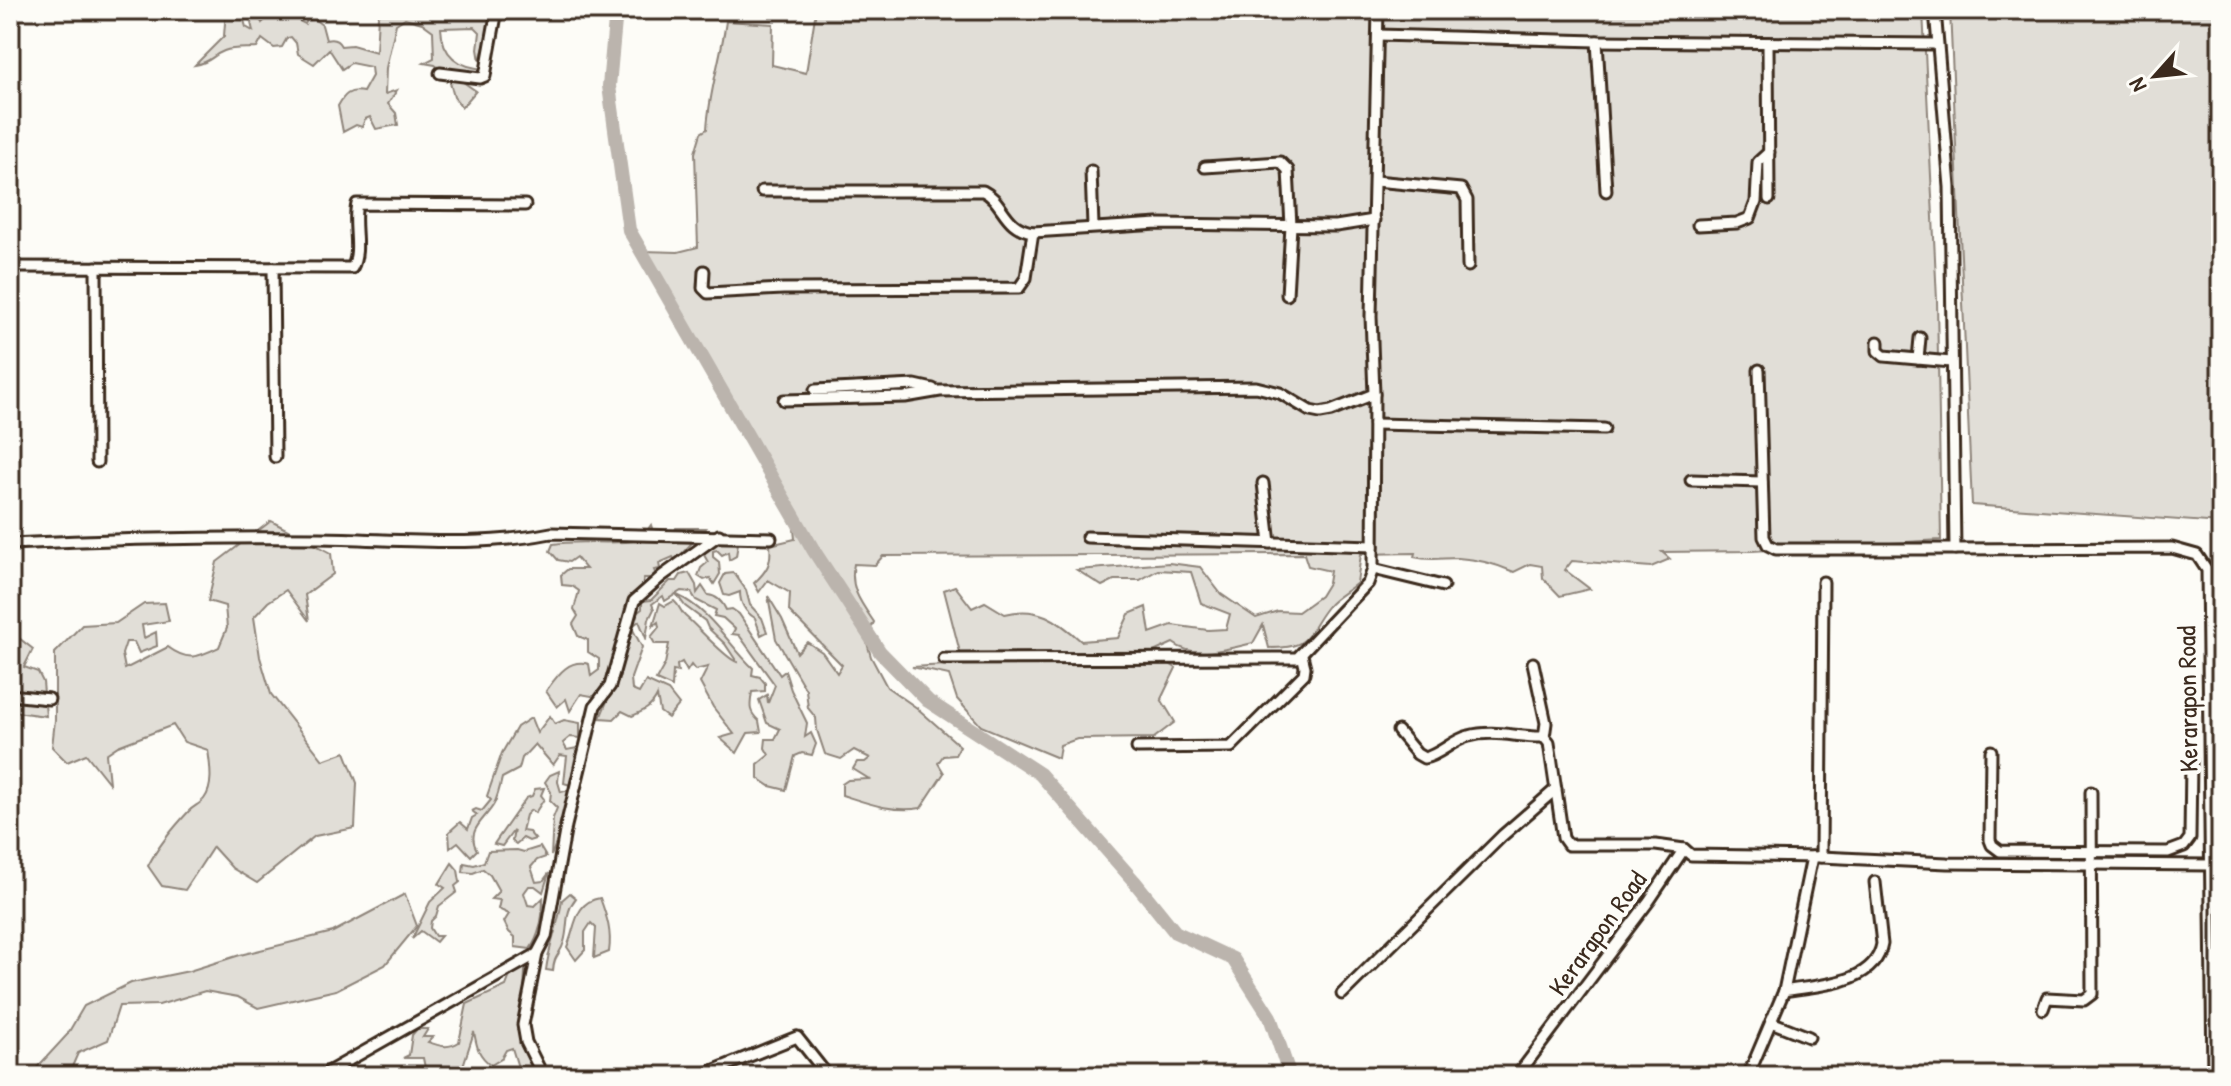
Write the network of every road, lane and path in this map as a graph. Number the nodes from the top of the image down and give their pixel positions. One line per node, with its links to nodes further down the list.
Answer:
1 (497, 10): 8 (street)
2 (1378, 10): 4 (street)
3 (1935, 10): 7 (street)
4 (1378, 35): 5 (street); 12 (street)
5 (1597, 41): 6 (street); 14 (street)
6 (1768, 43): 7 (street); 9 (street)
7 (1936, 44): 31 (street)
8 (440, 73)
9 (1769, 152): 15 (street); 18 (street)
10 (1205, 167): 20 (street)
11 (1091, 171): 19 (street)
12 (1375, 181): 17 (street); 22 (street)
13 (762, 191): 21 (street)
14 (1606, 191)
15 (1769, 199)
16 (525, 205): 25 (street)
17 (1374, 220): 20 (street); 35 (street)
18 (1698, 225)
19 (1093, 226): 20 (street); 21 (street)
20 (1291, 226): 27 (street)
21 (1033, 232): 26 (street)
22 (1468, 266)
23 (10, 267): 24 (street)
24 (96, 267): 25 (street); 40 (street)
25 (273, 268): 39 (street)
26 (704, 271)
27 (1287, 295)
28 (1920, 338): 30 (street)
29 (1878, 342): 30 (street)
30 (1918, 359): 31 (street)
31 (1951, 362): 50 (street)
32 (1759, 370): 42 (street)
33 (815, 390): 34 (street)
34 (940, 391): 35 (street); 36 (street)
35 (1374, 394): 37 (street)
36 (784, 400)
37 (1374, 424): 38 (street); 49 (street)
38 (1604, 429)
39 (275, 457)
40 (97, 462)
41 (1691, 480): 42 (street)
42 (1762, 482): 50 (street)
43 (1263, 483): 47 (street)
44 (719, 535): 46 (street); 48 (street); 72 (street)
45 (1087, 537): 47 (street)
46 (771, 538)
47 (1270, 543): 49 (street)
48 (10, 544)
49 (1373, 546): 51 (street)
50 (1955, 549): 70 (street, Kerarapon Road)
51 (1373, 569): 53 (street); 54 (street)
52 (1823, 582): 68 (street)
53 (1443, 586)
54 (1302, 655): 55 (street); 61 (street)
55 (944, 659)
56 (1533, 663): 60 (street)
57 (10, 695): 58 (street)
58 (49, 699)
59 (1398, 731): 60 (street)
60 (1544, 737): 64 (street)
61 (1137, 748)
62 (1991, 751): 67 (street)
63 (2191, 760): 67 (street)
64 (1556, 789): 66 (street); 74 (street)
65 (2091, 792): 67 (street)
66 (1684, 849): 68 (street); 82 (street, Kerarapon Road)
67 (2091, 849): 69 (street)
68 (1816, 857): 69 (street); 73 (street)
69 (2091, 863): 70 (street); 75 (street)
70 (2212, 865): 84 (street)
71 (1875, 882): 73 (street)
72 (537, 954): 78 (street); 79 (street)
73 (1784, 991): 76 (street)
74 (1342, 994)
75 (2043, 1009)
76 (1771, 1022): 77 (street); 83 (street)
77 (1809, 1037)
78 (321, 1076)
79 (543, 1076)
80 (700, 1076): 81 (street)
81 (828, 1076)
82 (1517, 1076)
83 (1748, 1076)
84 (2213, 1076)

